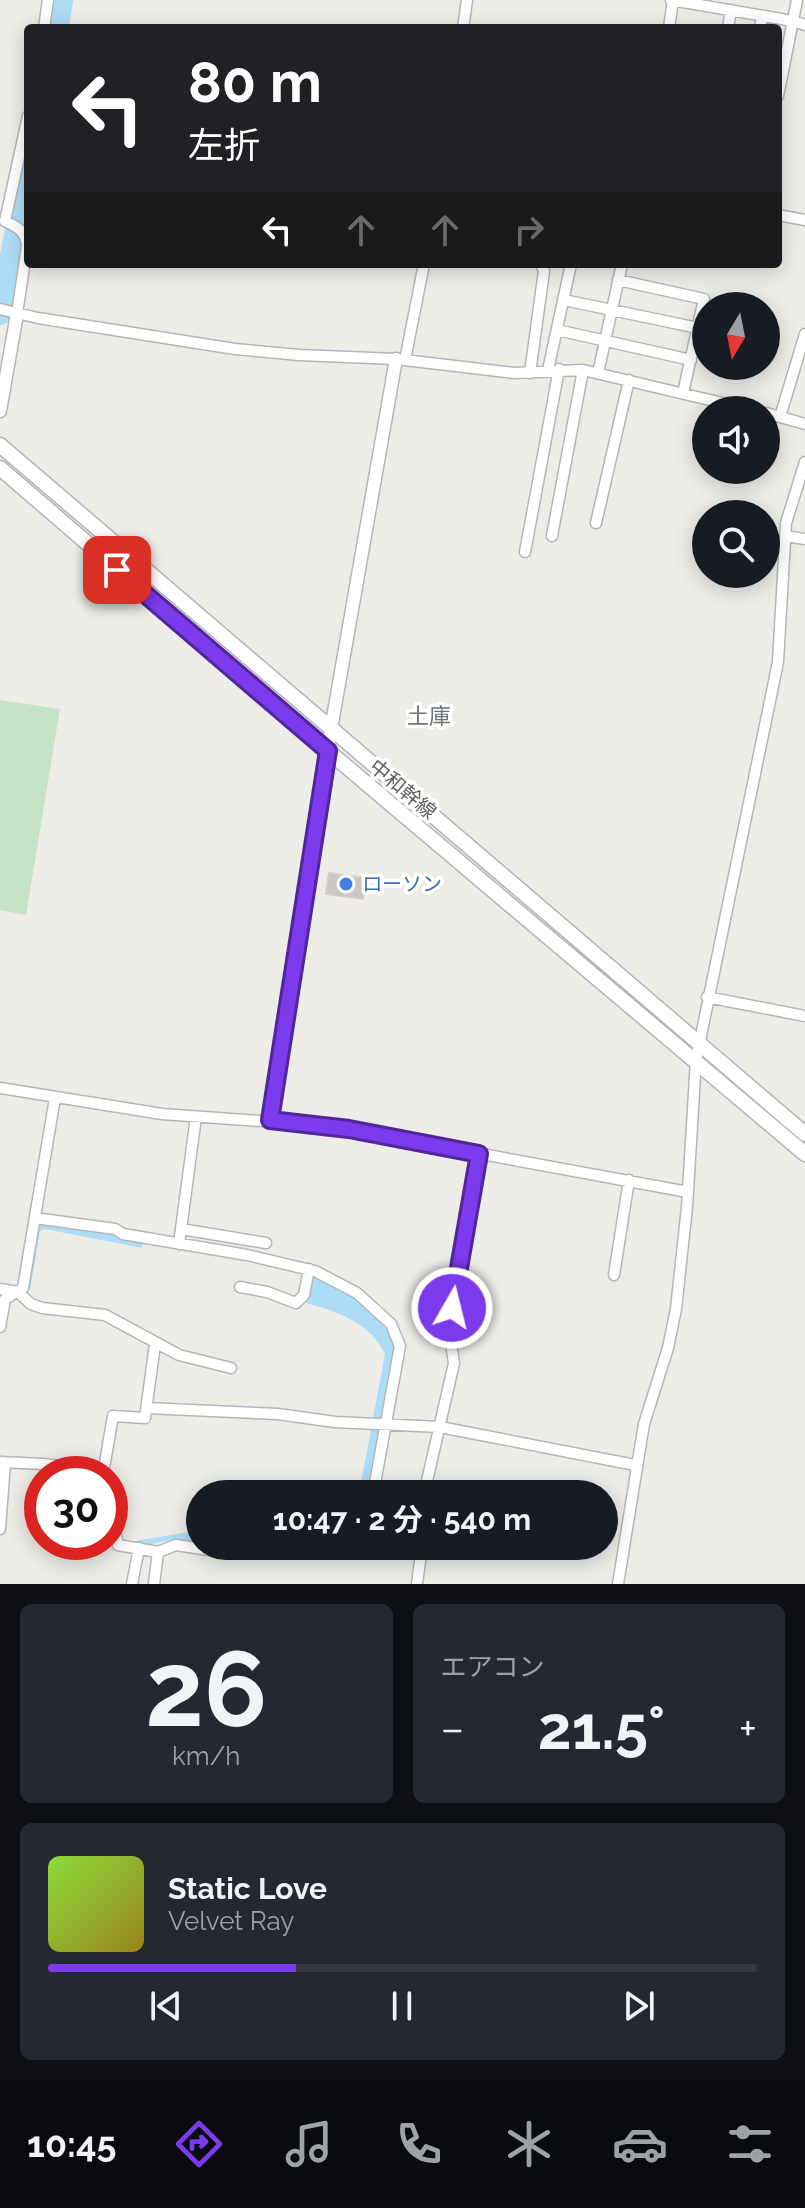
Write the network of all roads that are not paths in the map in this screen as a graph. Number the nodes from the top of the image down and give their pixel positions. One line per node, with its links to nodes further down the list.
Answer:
1 (48, 0): 8 (street)
2 (467, 0): 9 (street)
3 (672, 0): 5 (street); 10 (street)
4 (797, 0): 7 (street)
5 (730, 7): 6 (street)
6 (762, 16): 7 (street); 11 (street)
7 (793, 21): 12 (street); 13 (street)
8 (45, 24)
9 (464, 24)
10 (669, 24)
11 (761, 24)
12 (805, 25)
13 (782, 76)
14 (24, 134): 17 (street)
15 (782, 216): 16 (street)
16 (805, 220)
17 (22, 229)
18 (24, 266): 28 (street)
19 (423, 268): 34 (street)
20 (543, 268): 38 (street)
21 (570, 268): 25 (street)
22 (621, 268): 23 (street)
23 (618, 280): 24 (street); 27 (street)
24 (692, 296)
25 (564, 300): 27 (street); 30 (street)
26 (0, 309): 28 (street)
27 (611, 311): 29 (street); 32 (street)
28 (17, 314): 34 (street); 43 (street)
29 (692, 327)
30 (557, 330): 32 (street); 36 (street)
31 (805, 334): 44 (street)
32 (605, 340): 35 (street); 39 (street)
33 (692, 355): 35 (street)
34 (400, 359): 38 (street); 54 (street)
35 (691, 360): 41 (street)
36 (554, 370): 37 (street); 38 (street); 53 (street)
37 (583, 370): 39 (street); 50 (street)
38 (530, 373)
39 (598, 373): 40 (street)
40 (629, 380): 41 (street); 49 (street)
41 (683, 393): 42 (street)
42 (695, 396)
43 (0, 411)
44 (780, 417): 45 (street)
45 (805, 424)
46 (0, 445): 54 (main road, 中和幹線)
47 (805, 462): 51 (street)
48 (0, 468): 55 (main road, 中和幹線)
49 (596, 523)
50 (552, 536)
51 (785, 536): 52 (street); 56 (street)
52 (805, 539)
53 (525, 552)
54 (331, 729): 55 (street); 58 (main road, 中和幹線)
55 (328, 751): 59 (main road, 中和幹線); 63 (street)
56 (707, 997): 57 (street); 58 (street)
57 (805, 1016)
58 (699, 1042): 59 (street); 64 (main road, 中和幹線)
59 (696, 1060): 66 (main road, 中和幹線); 68 (street)
60 (0, 1088): 61 (street)
61 (55, 1098): 62 (street); 69 (street)
62 (196, 1117): 63 (street); 70 (street)
63 (270, 1120): 65 (street)
64 (805, 1134)
65 (479, 1154): 67 (street); 83 (street)
66 (805, 1154)
67 (629, 1180): 68 (street); 74 (street)
68 (688, 1192): 87 (street)
69 (35, 1218): 72 (street); 77 (street)
70 (181, 1229): 71 (street); 72 (street)
71 (266, 1243)
72 (179, 1244): 73 (street)
73 (309, 1269): 75 (street); 82 (street)
74 (614, 1275)
75 (240, 1287)
76 (0, 1289): 77 (street)
77 (18, 1292): 78 (street); 79 (street)
78 (0, 1327)
79 (155, 1344): 80 (street); 81 (street)
80 (231, 1368)
81 (147, 1408): 82 (street); 84 (street)
82 (387, 1423): 83 (street); 88 (street)
83 (440, 1427): 87 (street); 89 (street)
84 (106, 1456)
85 (3, 1462): 86 (street); 90 (street)
86 (24, 1463)
87 (635, 1465): 99 (street)
88 (376, 1480)
89 (427, 1480)
90 (0, 1529)
91 (128, 1546): 93 (street)
92 (186, 1546): 94 (street)
93 (139, 1548): 94 (street); 96 (street)
94 (158, 1552): 97 (street)
95 (420, 1560): 98 (street)
96 (132, 1584)
97 (154, 1584)
98 (417, 1584)
99 (618, 1584)

